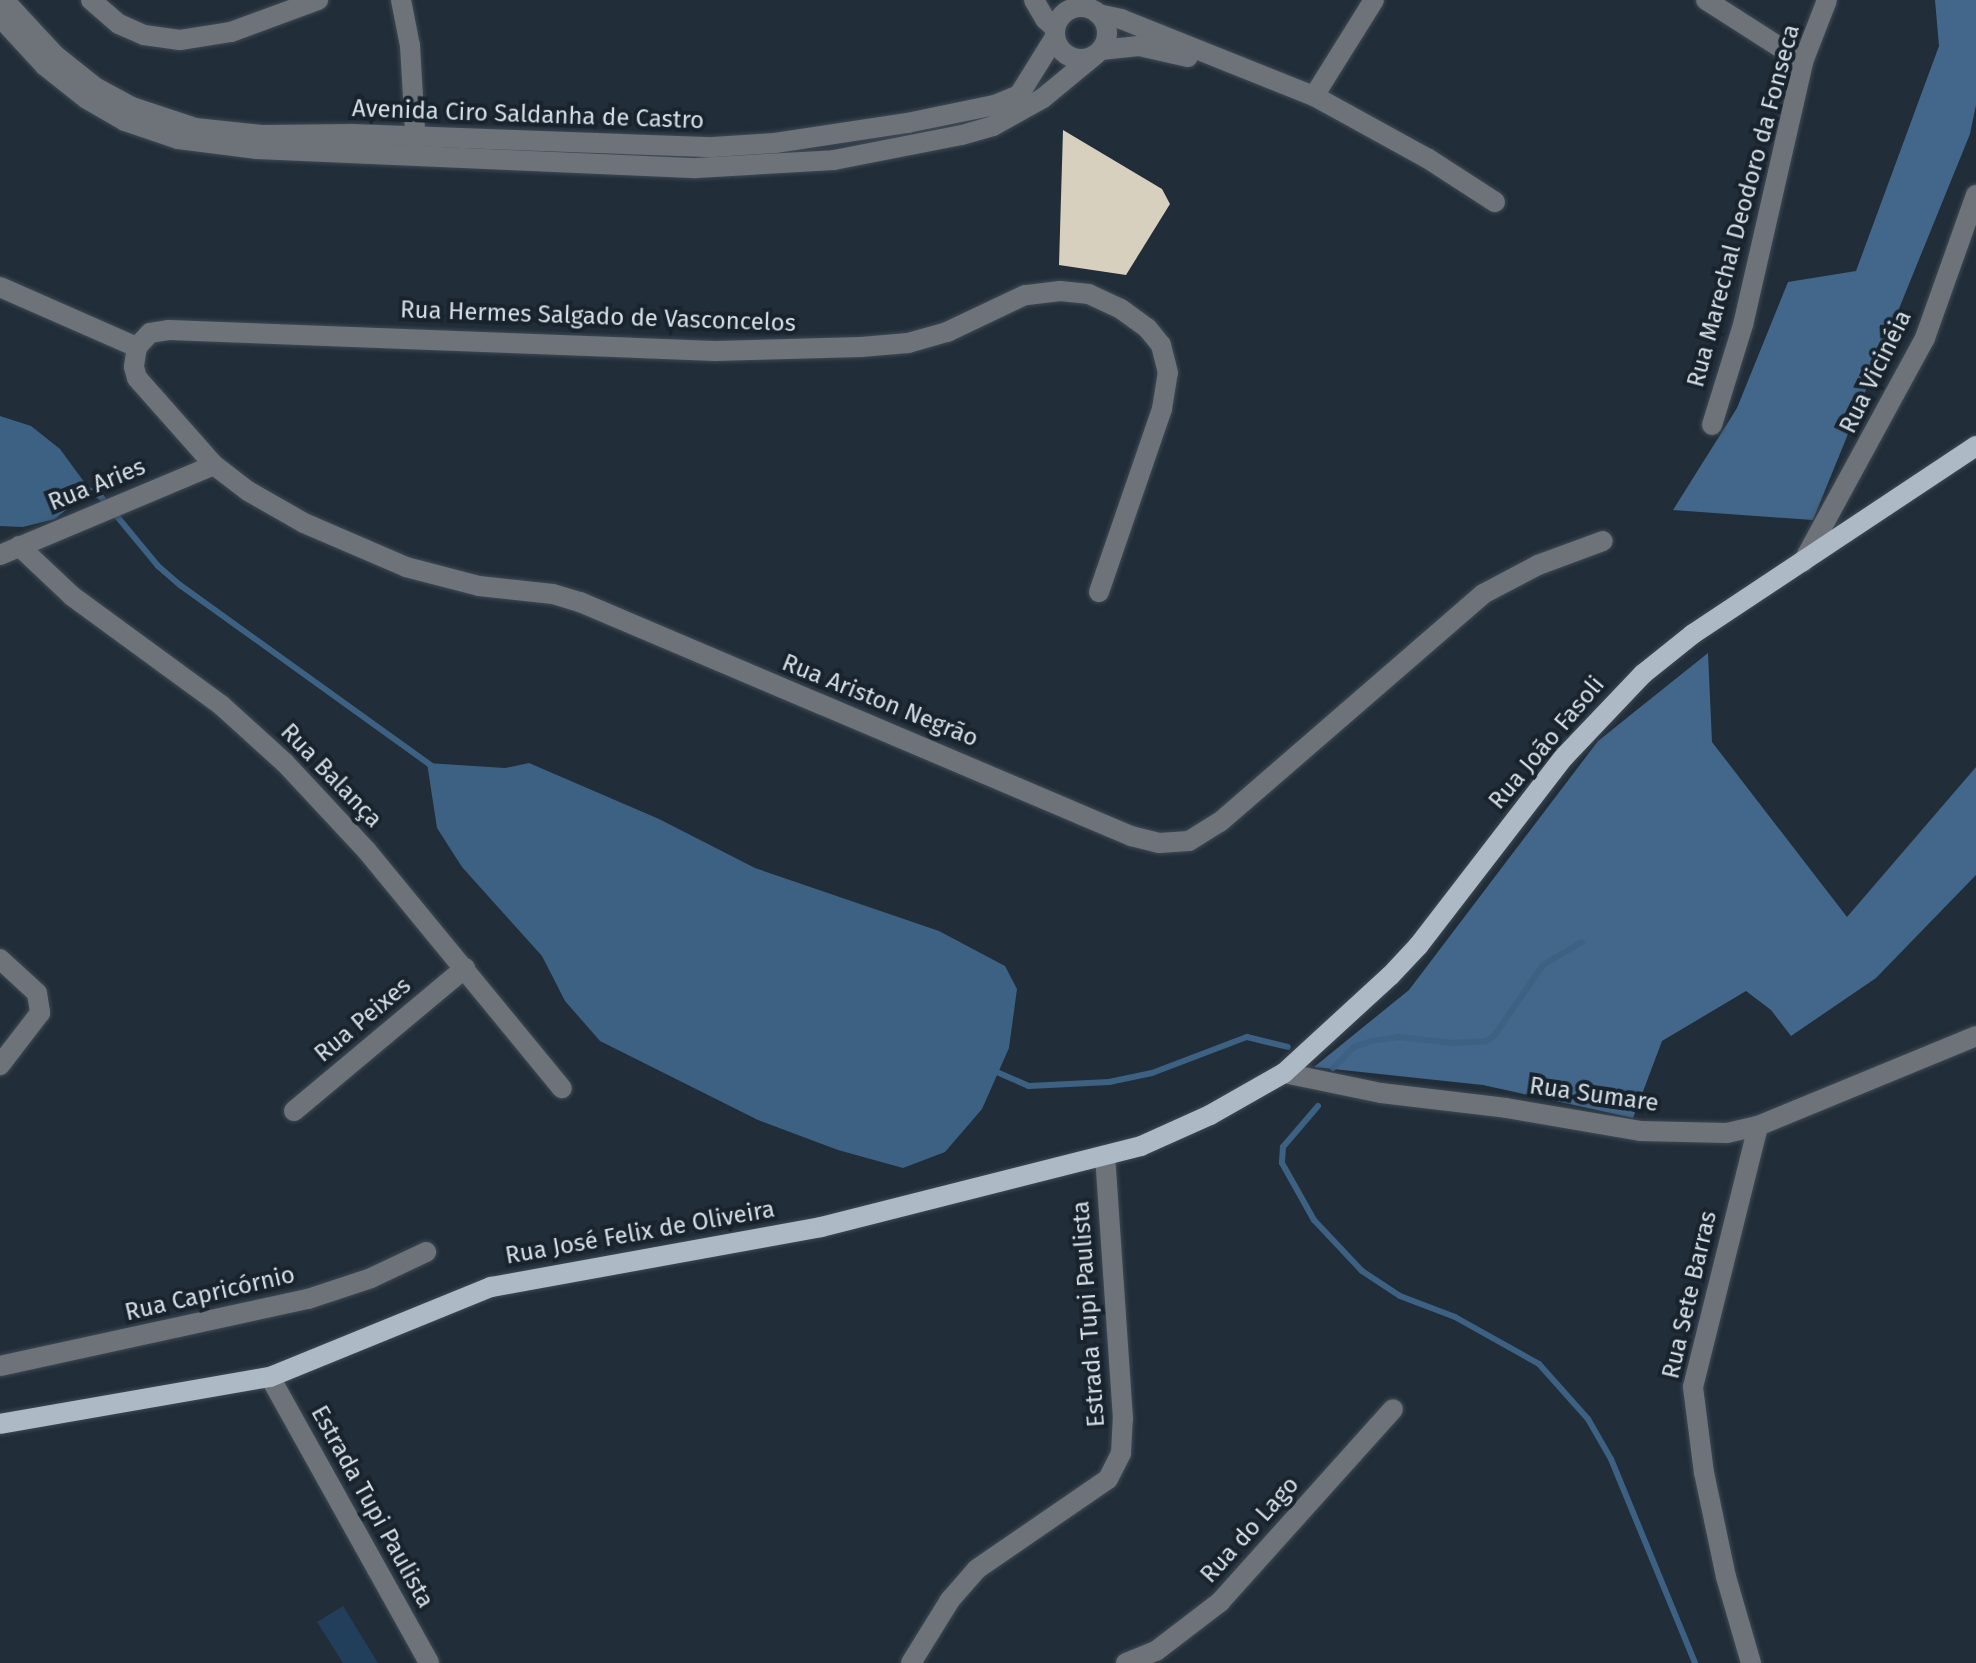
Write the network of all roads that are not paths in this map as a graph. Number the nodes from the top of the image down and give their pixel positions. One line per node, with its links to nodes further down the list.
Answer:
1 (4, 0): 17 (street, Avenida Ciro Saldanha de Castro)
2 (91, 0): 3 (street)
3 (318, 0)
4 (401, 0): 17 (street)
5 (1034, 0): 11 (street)
6 (1374, 0): 15 (street)
7 (1706, 0): 13 (street)
8 (1827, 0): 13 (street, Rua Marechal Deodoro da Fonseca)
9 (1087, 7): 11 (street); 12 (street); 14 (street)
10 (0, 17): 17 (street, Avenida Ciro Saldanha de Castro)
11 (1055, 33): 12 (street); 16 (street, Avenida Ciro Saldanha de Castro)
12 (1098, 53): 14 (street); 18 (street, Avenida Ciro Saldanha de Castro)
13 (1803, 62): 23 (street, Rua Marechal Deodoro da Fonseca)
14 (1223, 63): 15 (street)
15 (1314, 96): 20 (street)
16 (907, 123): 17 (street, Avenida Ciro Saldanha de Castro); 18 (street)
17 (416, 145): 18 (street, Avenida Ciro Saldanha de Castro)
18 (913, 145)
19 (1976, 195): 28 (street, Rua Vicinéia)
20 (1495, 202)
21 (0, 287): 22 (street)
22 (137, 347): 25 (street, Rua Ariston Negrão); 29 (street, Rua Hermes Salgado de Vasconcelos)
23 (1712, 425)
24 (1976, 446): 28 (main road, Rua João Fasoli)
25 (214, 465): 26 (street, Rua Ariston Negrão); 27 (street, Rua Aries)
26 (1603, 541)
27 (9, 550): 31 (street, Rua Balança)
28 (1803, 562): 34 (main road, Rua João Fasoli)
29 (1099, 592)
30 (0, 959): 33 (street)
31 (465, 968): 35 (street, Rua Balança); 36 (street, Rua Peixes)
32 (1976, 1036): 37 (street, Rua Sumare)
33 (0, 1065)
34 (1284, 1073): 37 (street, Rua Sumare); 38 (main road, Rua José Felix de Oliveira)
35 (562, 1088)
36 (294, 1111)
37 (1758, 1126): 47 (street, Rua Sete Barras)
38 (1105, 1156): 41 (main road, Rua José Felix de Oliveira); 45 (street, Estrada Tupi Paulista)
39 (426, 1252): 40 (street, Rua Capricórnio)
40 (0, 1366)
41 (270, 1377): 43 (main road, Rua José Felix de Oliveira); 44 (street, Estrada Tupi Paulista)
42 (1393, 1409): 46 (street, Rua do Lago)
43 (0, 1424)
44 (429, 1663)
45 (911, 1663)
46 (1126, 1663)
47 (1751, 1663)

